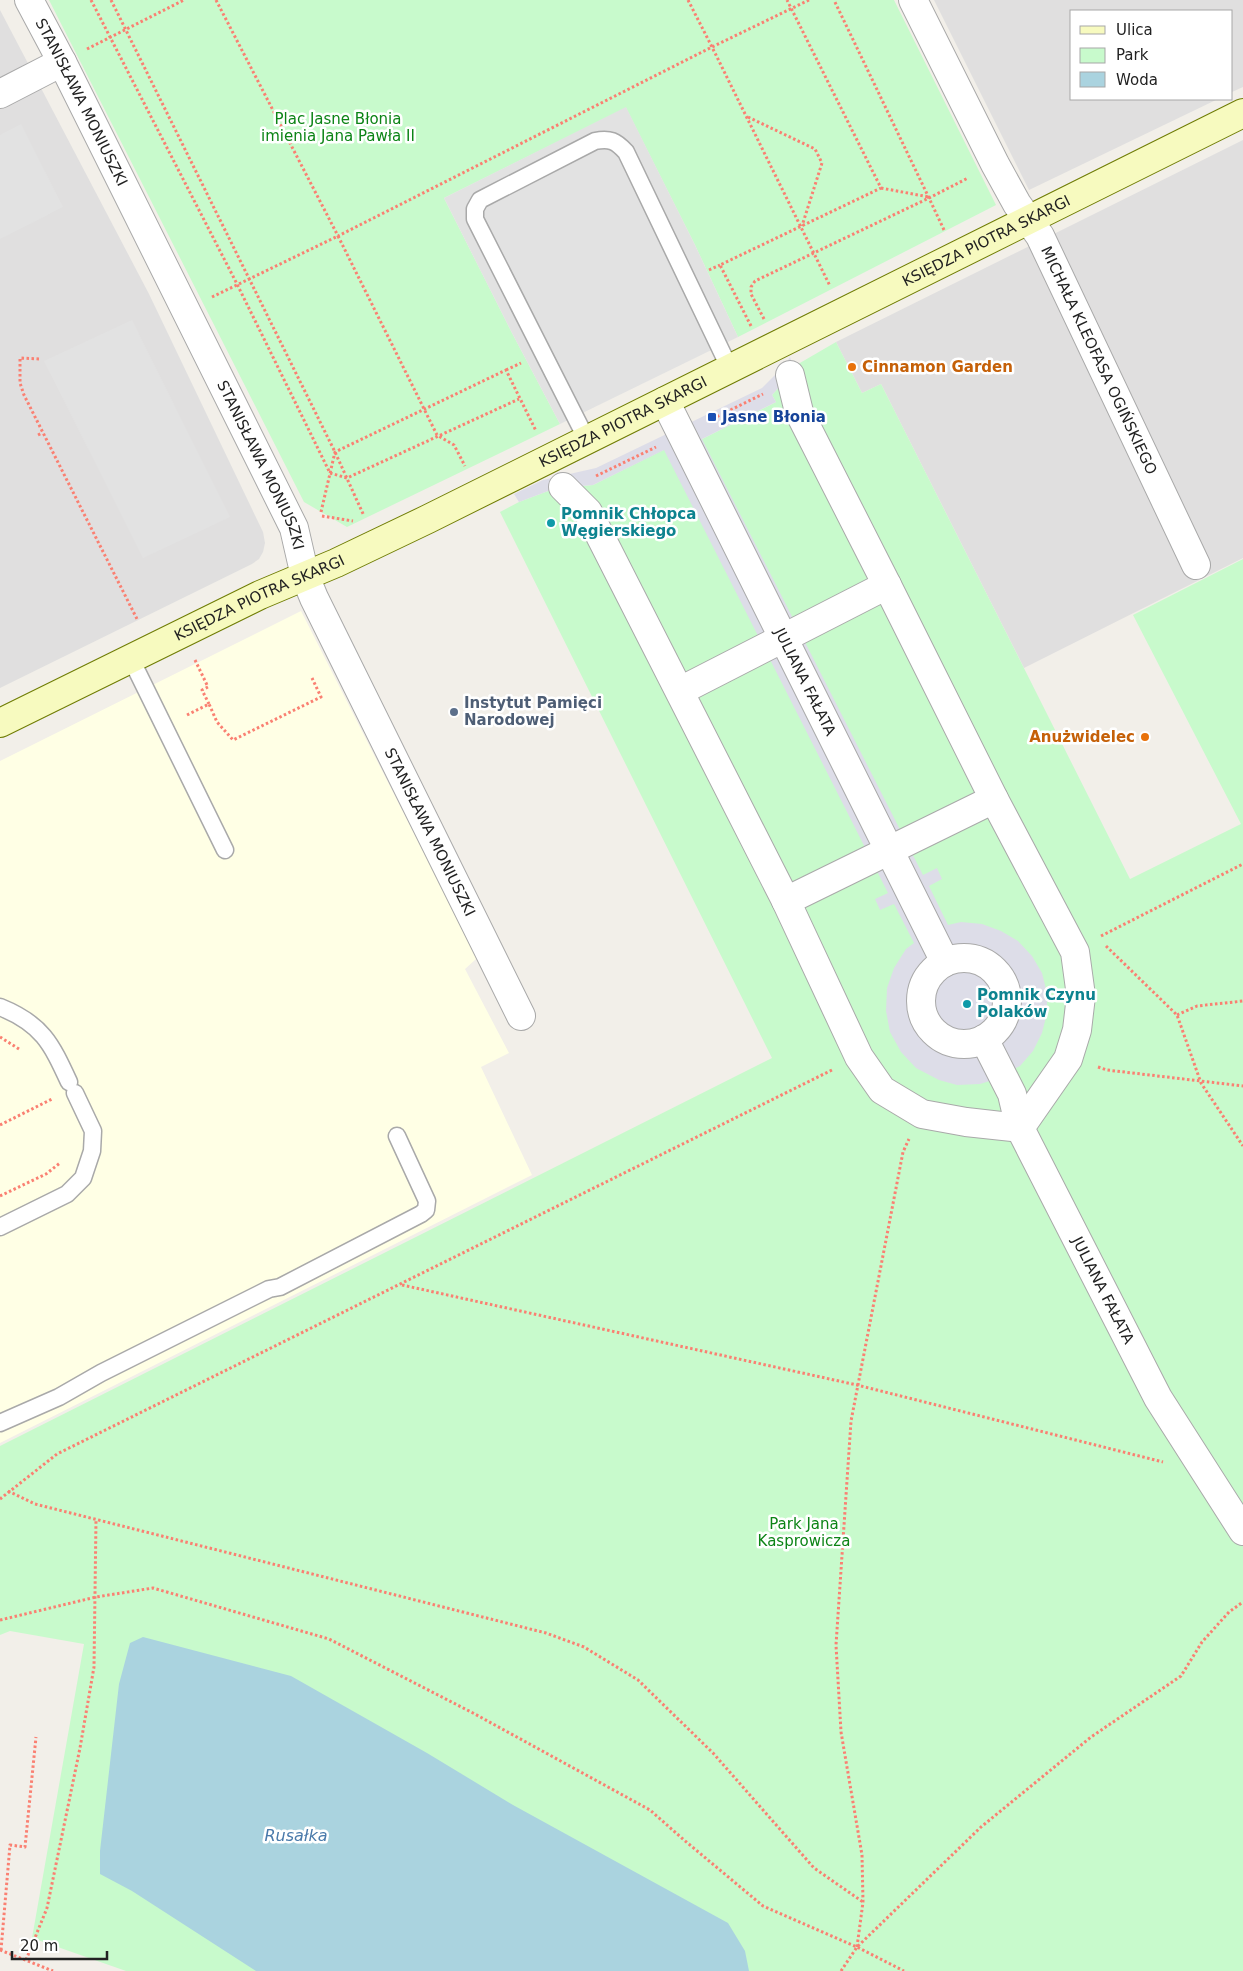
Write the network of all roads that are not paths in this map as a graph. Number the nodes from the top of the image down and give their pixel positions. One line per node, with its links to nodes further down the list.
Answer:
1 (30, 0): 3 (street, STANISŁAWA MONIUSZKI)
2 (913, 0): 6 (street, MICHAŁA KLEOFASA OGIŃSKIEGO)
3 (62, 62): 4 (street); 13 (street, STANISŁAWA MONIUSZKI)
4 (0, 94)
5 (1243, 113): 6 (street, KSIĘDZA PIOTRA SKARGI)
6 (1029, 220): 7 (street, KSIĘDZA PIOTRA SKARGI); 12 (street, MICHAŁA KLEOFASA OGIŃSKIEGO)
7 (730, 369): 9 (street, KSIĘDZA PIOTRA SKARGI); 10 (lane)
8 (790, 375): 14 (street)
9 (665, 401): 10 (street, KSIĘDZA PIOTRA SKARGI); 15 (street, JULIANA FAŁATA)
10 (587, 440): 13 (street, KSIĘDZA PIOTRA SKARGI)
11 (563, 487): 17 (street)
12 (1196, 565)
13 (305, 576): 16 (street, KSIĘDZA PIOTRA SKARGI); 25 (street, STANISŁAWA MONIUSZKI)
14 (888, 585): 15 (street); 19 (street)
15 (783, 638): 17 (street); 21 (street, JULIANA FAŁATA)
16 (131, 658): 18 (street, KSIĘDZA PIOTRA SKARGI); 20 (lane)
17 (680, 691): 22 (street)
18 (0, 723)
19 (994, 799): 21 (street); 27 (street)
20 (225, 850)
21 (889, 851): 22 (street); 23 (street, JULIANA FAŁATA)
22 (786, 901): 27 (street)
23 (945, 962): 26 (street); 26 (street)
24 (0, 1007): 29 (lane)
25 (521, 1016)
26 (984, 1039): 27 (street, JULIANA FAŁATA)
27 (1020, 1128): 31 (street, JULIANA FAŁATA)
28 (397, 1136): 30 (lane)
29 (0, 1227)
30 (0, 1423)
31 (1243, 1530)

